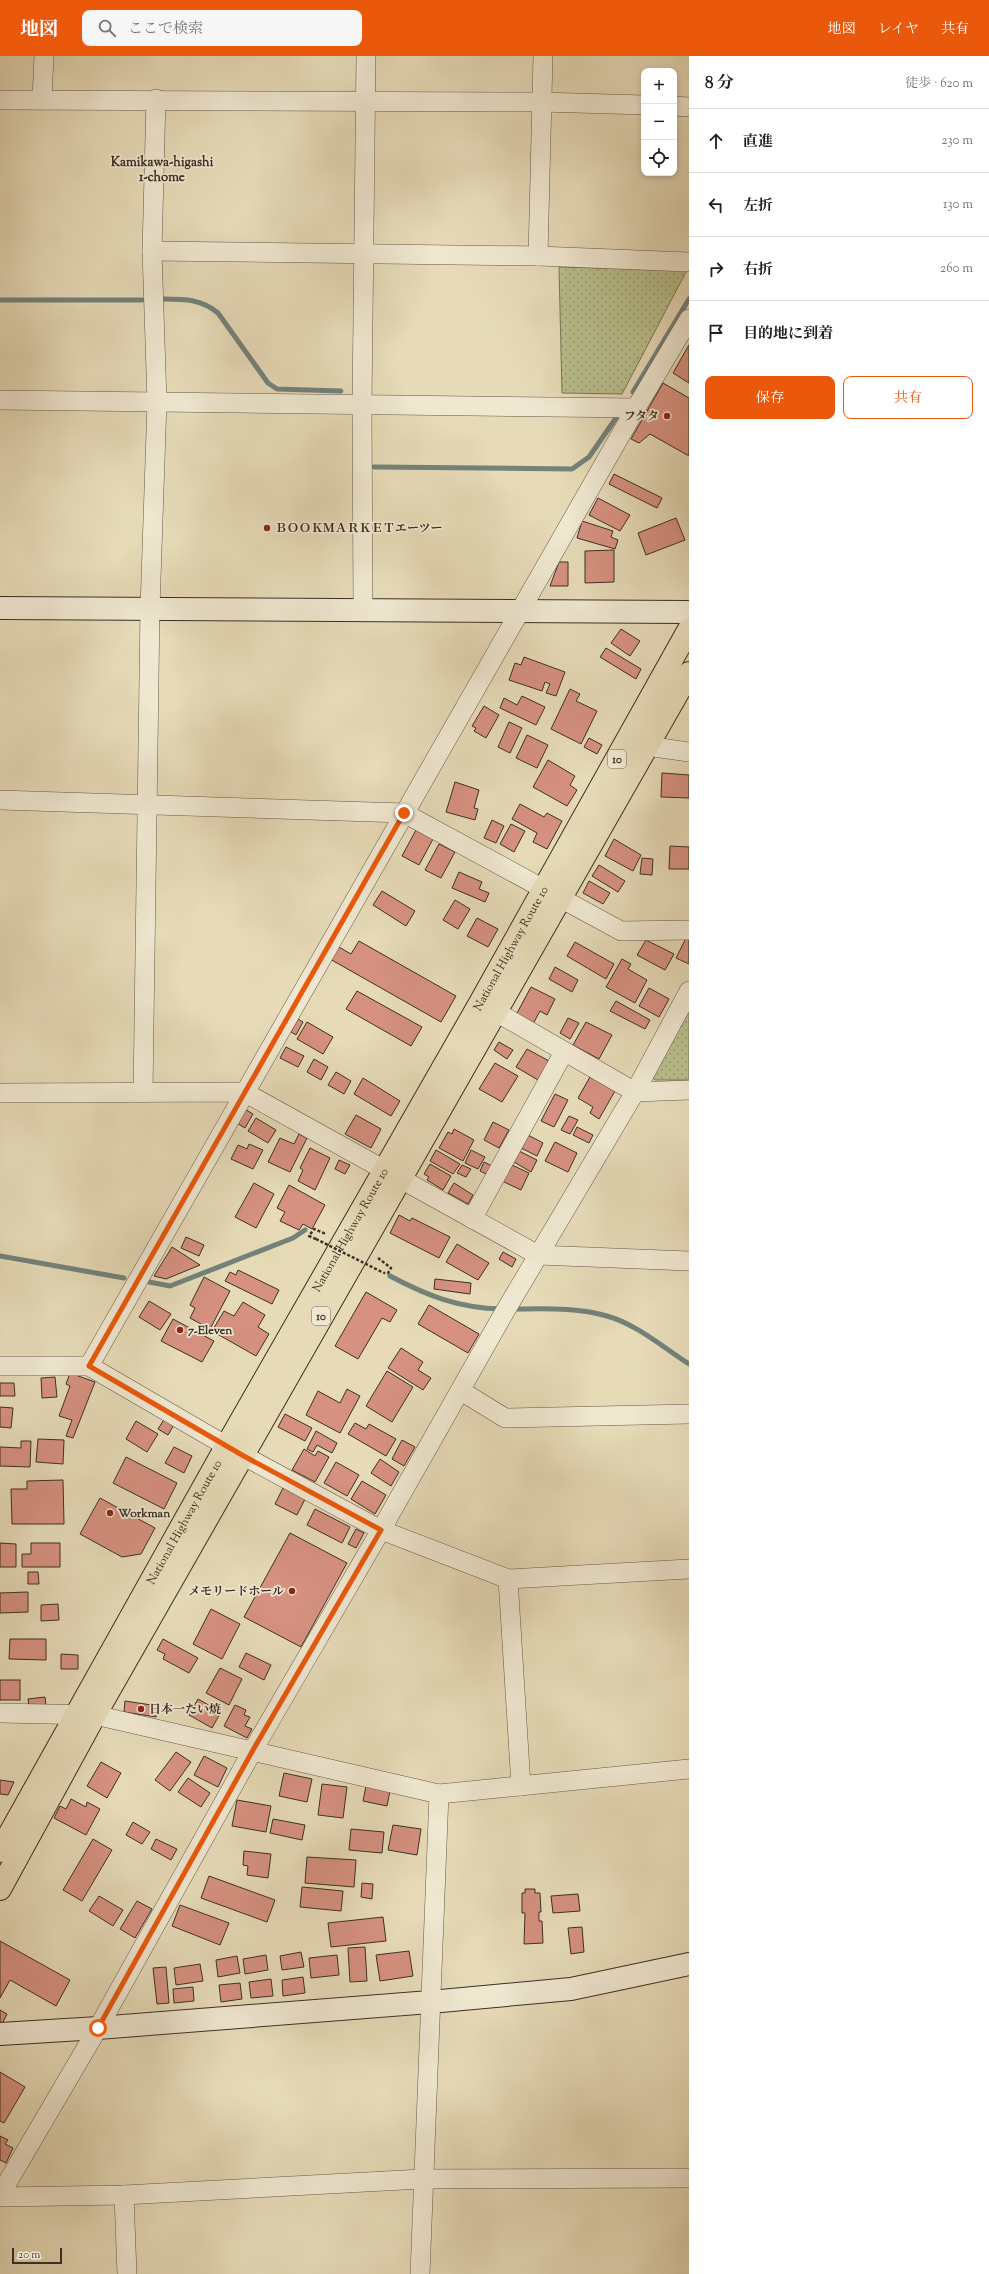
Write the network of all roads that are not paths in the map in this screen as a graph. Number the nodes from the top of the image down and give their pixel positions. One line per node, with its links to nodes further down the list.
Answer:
1 (44, 56): 4 (street)
2 (366, 56): 7 (street)
3 (543, 56): 8 (street)
4 (42, 99): 5 (street); 6 (street)
5 (156, 99): 7 (street); 12 (street)
6 (0, 100)
7 (366, 102): 8 (street); 13 (street)
8 (541, 102): 9 (street); 14 (street)
9 (641, 105)
10 (677, 106): 11 (street)
11 (689, 107)
12 (152, 251): 13 (street); 18 (street)
13 (364, 255): 14 (street); 19 (street)
14 (538, 256): 15 (street)
15 (689, 262)
16 (689, 319): 20 (street)
17 (0, 400): 18 (street)
18 (157, 402): 19 (street); 22 (street)
19 (362, 405): 20 (street); 23 (street)
20 (636, 408): 24 (street)
21 (0, 608): 22 (street)
22 (150, 608): 23 (street); 31 (street)
23 (363, 609): 24 (street)
24 (520, 610): 25 (street); 32 (street)
25 (689, 612)
26 (689, 629): 33 (highway, National Highway Route 10 / 10)
27 (689, 673): 28 (highway, National Highway Route 10 / 10)
28 (647, 746): 29 (street); 33 (highway, National Highway Route 10 / 10)
29 (689, 752)
30 (0, 800): 31 (street)
31 (147, 806): 32 (street); 42 (street)
32 (404, 813): 33 (street); 39 (street)
33 (552, 893): 34 (street); 36 (highway, National Highway Route 10 / 10)
34 (689, 930)
35 (689, 991): 40 (street)
36 (488, 1007): 37 (street); 43 (highway, National Highway Route 10 / 10)
37 (564, 1052): 40 (street); 44 (street)
38 (689, 1090): 40 (street)
39 (244, 1092): 42 (street); 43 (street); 48 (street)
40 (635, 1092): 45 (street)
41 (0, 1093): 42 (street)
42 (143, 1093)
43 (393, 1174): 44 (street); 51 (highway, National Highway Route 10 / 10)
44 (472, 1219): 45 (street)
45 (538, 1255): 46 (street); 49 (street)
46 (689, 1261)
47 (0, 1366): 48 (street)
48 (89, 1366): 51 (street)
49 (460, 1391): 50 (street); 52 (street)
50 (689, 1414)
51 (234, 1450): 52 (street); 56 (highway, National Highway Route 10 / 10)
52 (381, 1530): 54 (street); 57 (street)
53 (689, 1569): 54 (street)
54 (508, 1579): 59 (street)
55 (0, 1712): 56 (street)
56 (86, 1714): 57 (street); 61 (highway, National Highway Route 10 / 10); 62 (highway, National Highway Route 10 / 10)
57 (253, 1750): 60 (street); 65 (street)
58 (689, 1769): 59 (street)
59 (521, 1786): 60 (street)
60 (439, 1794): 64 (street)
61 (0, 1851)
62 (0, 1889)
63 (689, 1964): 64 (street)
64 (430, 2002): 65 (street); 68 (street)
65 (98, 2028): 66 (street); 70 (street)
66 (0, 2034)
67 (689, 2178): 68 (street)
68 (422, 2179): 69 (street); 72 (street)
69 (124, 2195): 70 (street); 71 (street)
70 (0, 2196)
71 (127, 2274)
72 (420, 2274)

